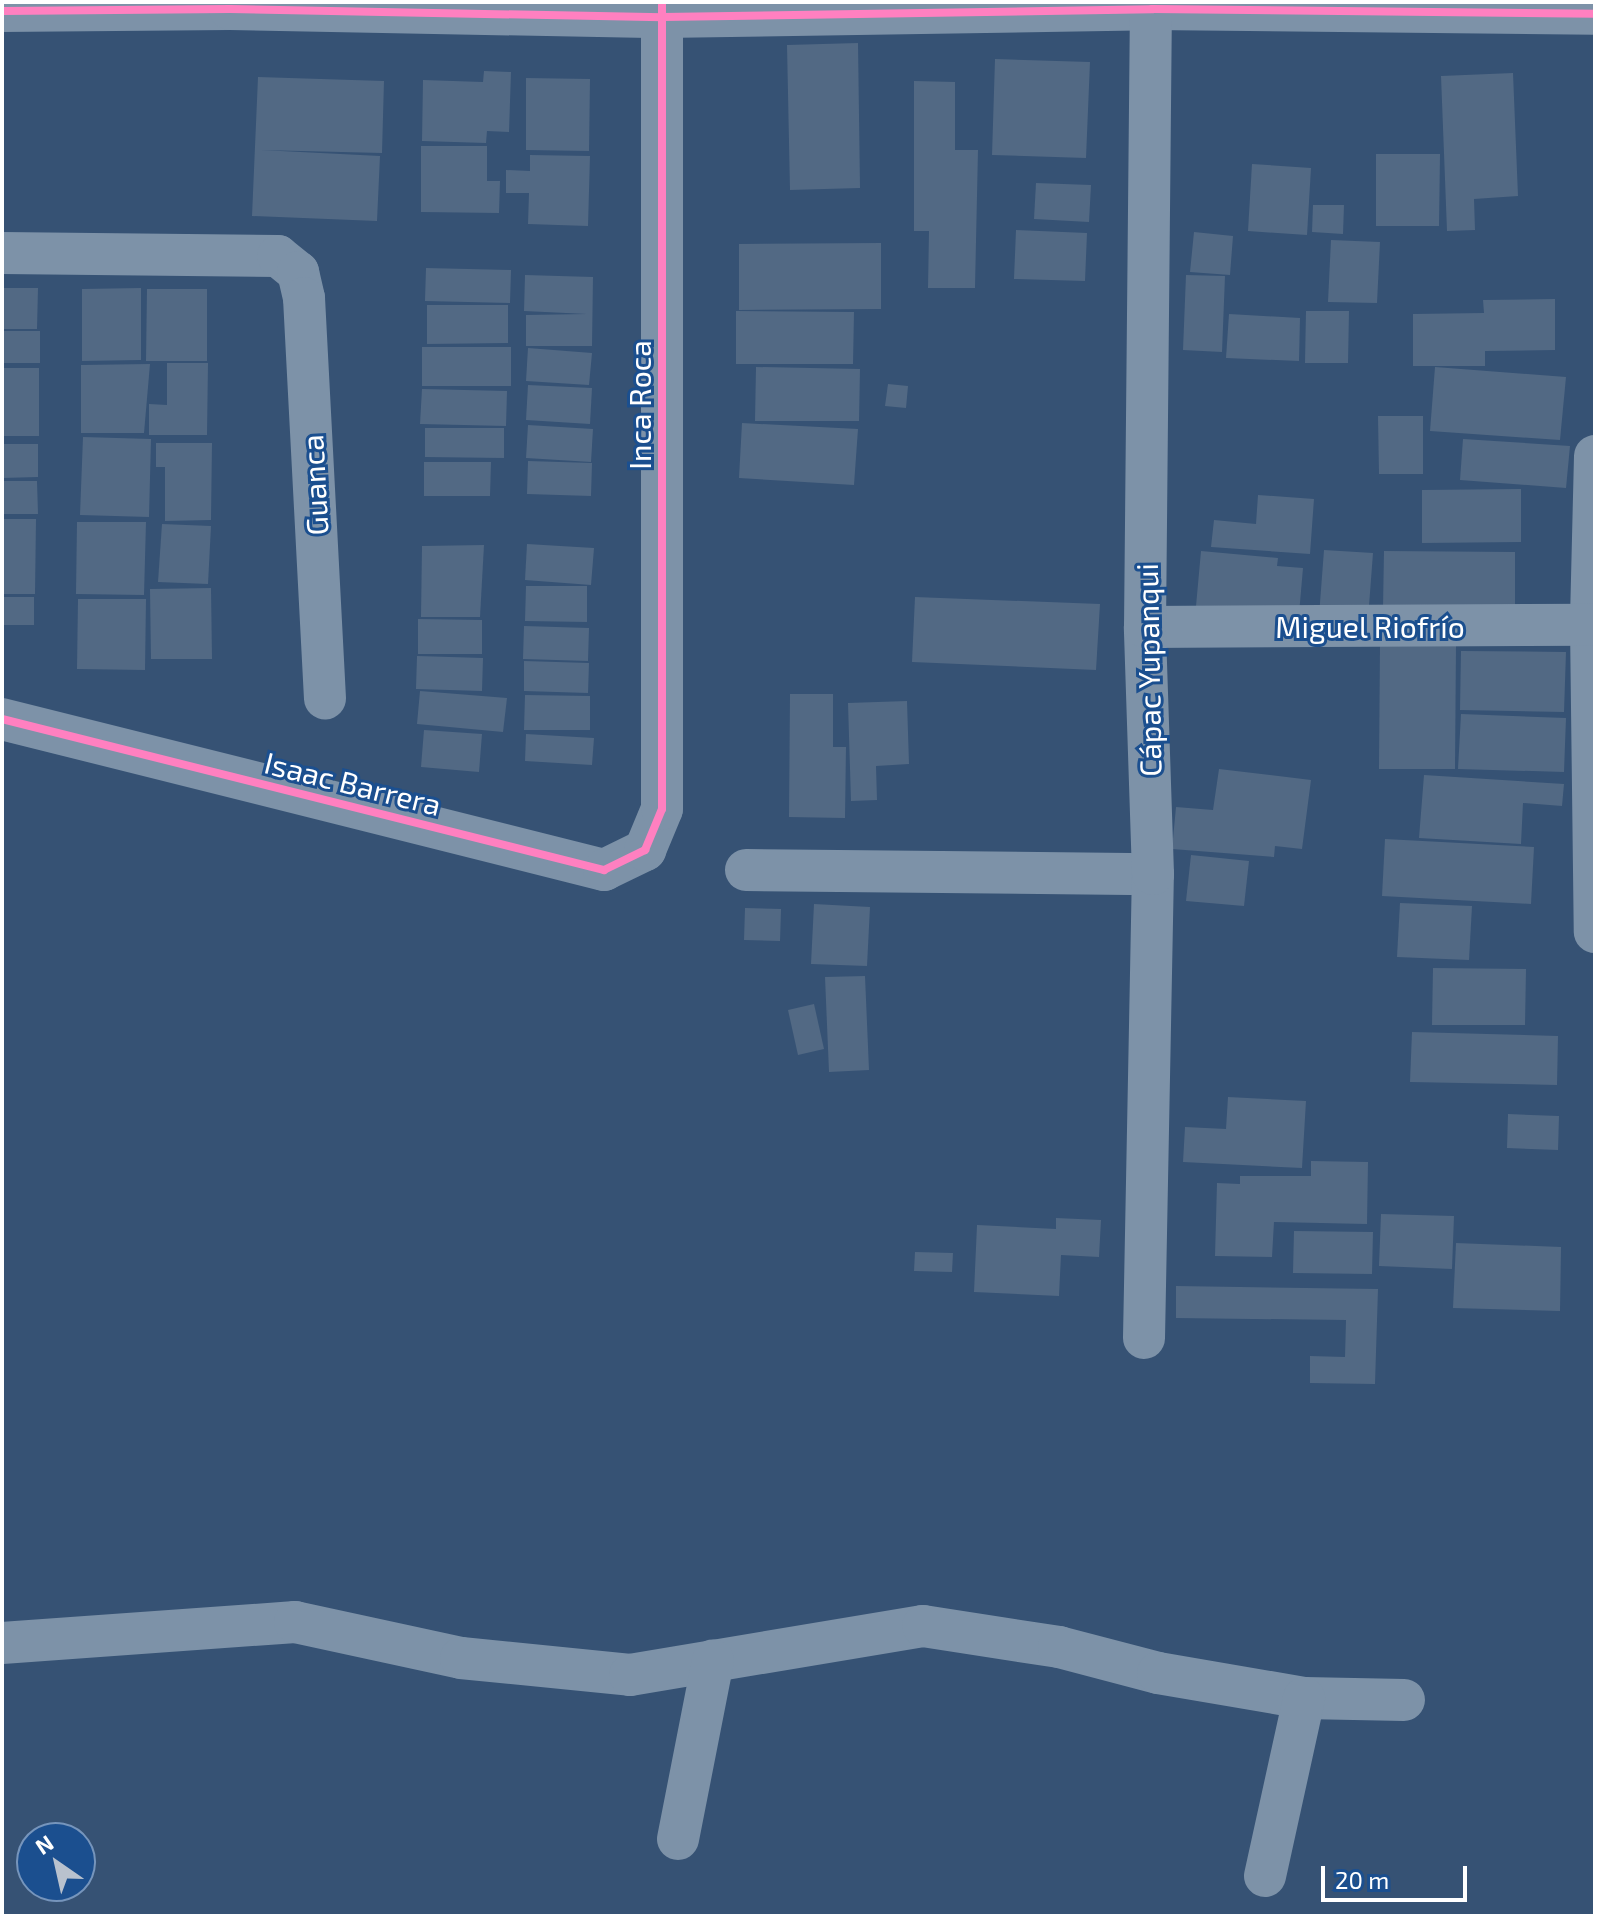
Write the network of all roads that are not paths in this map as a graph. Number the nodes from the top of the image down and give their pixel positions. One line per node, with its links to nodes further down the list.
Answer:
1 (228, 5): 3 (street); 4 (street)
2 (1151, 6): 3 (street); 5 (street); 9 (street, Cápac Yupanqui)
3 (663, 9): 12 (street, Inca Roca)
4 (2, 11)
5 (1595, 14)
6 (2, 253): 10 (street, Guanca)
7 (1595, 456): 8 (street)
8 (1593, 625): 9 (street, Miguel Riofrío); 15 (street)
9 (1145, 627): 14 (street, Cápac Yupanqui)
10 (325, 698)
11 (2, 719): 12 (street, Isaac Barrera)
12 (662, 809)
13 (746, 870): 14 (street)
14 (1153, 874): 16 (street, Cápac Yupanqui)
15 (1595, 932)
16 (1144, 1338)
17 (2, 1643): 18 (street)
18 (713, 1660): 19 (street); 21 (street)
19 (1304, 1698): 20 (street); 22 (street)
20 (1404, 1700)
21 (678, 1839)
22 (1265, 1876)

